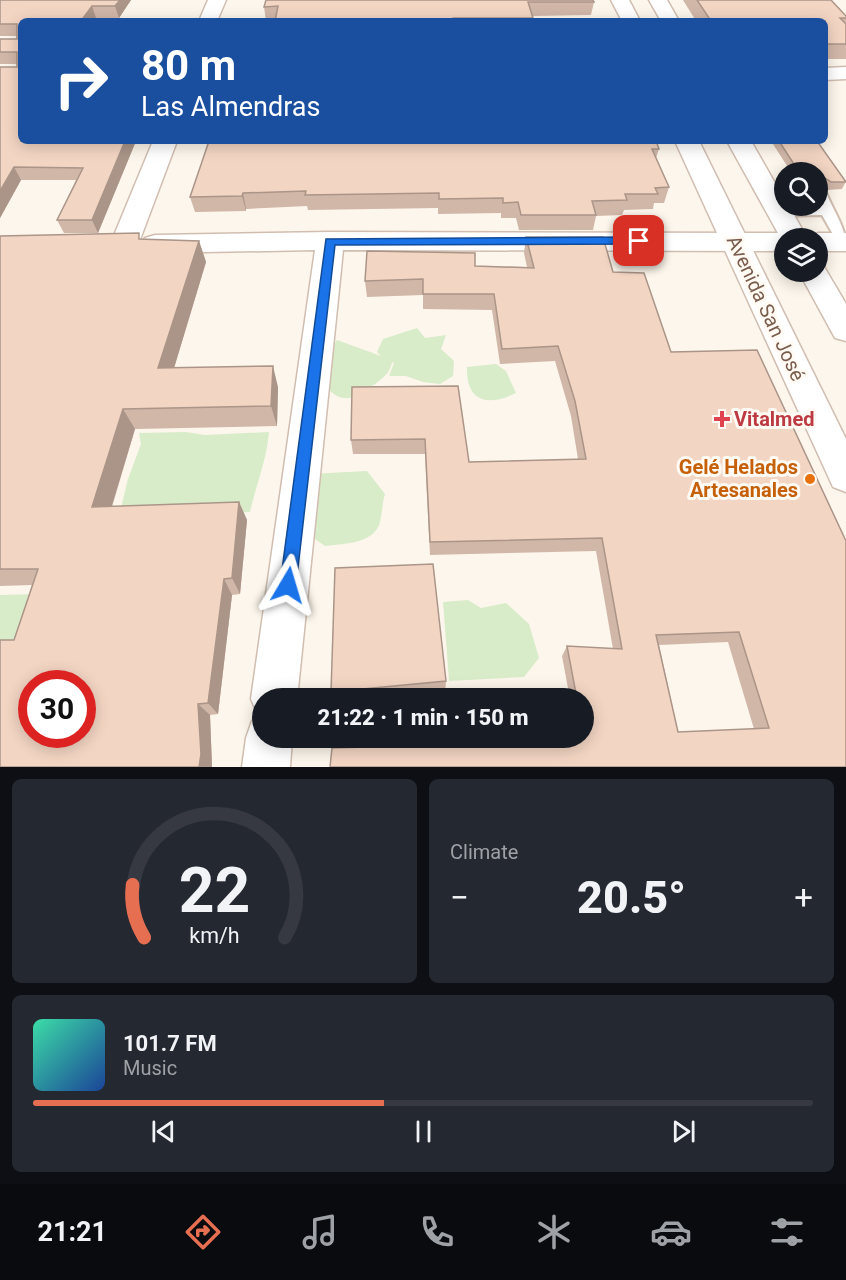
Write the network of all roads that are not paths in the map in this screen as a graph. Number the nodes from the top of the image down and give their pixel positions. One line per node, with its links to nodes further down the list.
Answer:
1 (217, 0): 4 (street)
2 (620, 0): 5 (street)
3 (658, 0): 6 (street)
4 (209, 18)
5 (629, 18)
6 (668, 18)
7 (846, 73): 8 (street)
8 (828, 74)
9 (164, 144): 14 (street)
10 (688, 144): 15 (street, Avenida San José)
11 (741, 144): 12 (street)
12 (774, 203)
13 (828, 214): 18 (lane)
14 (330, 241): 15 (street); 22 (street)
15 (734, 241): 16 (street); 21 (street, Avenida San José)
16 (774, 242)
17 (828, 242): 18 (street)
18 (845, 242)
19 (819, 282): 20 (street)
20 (846, 330)
21 (846, 476)
22 (275, 688)
23 (268, 748): 24 (street)
24 (266, 767)

